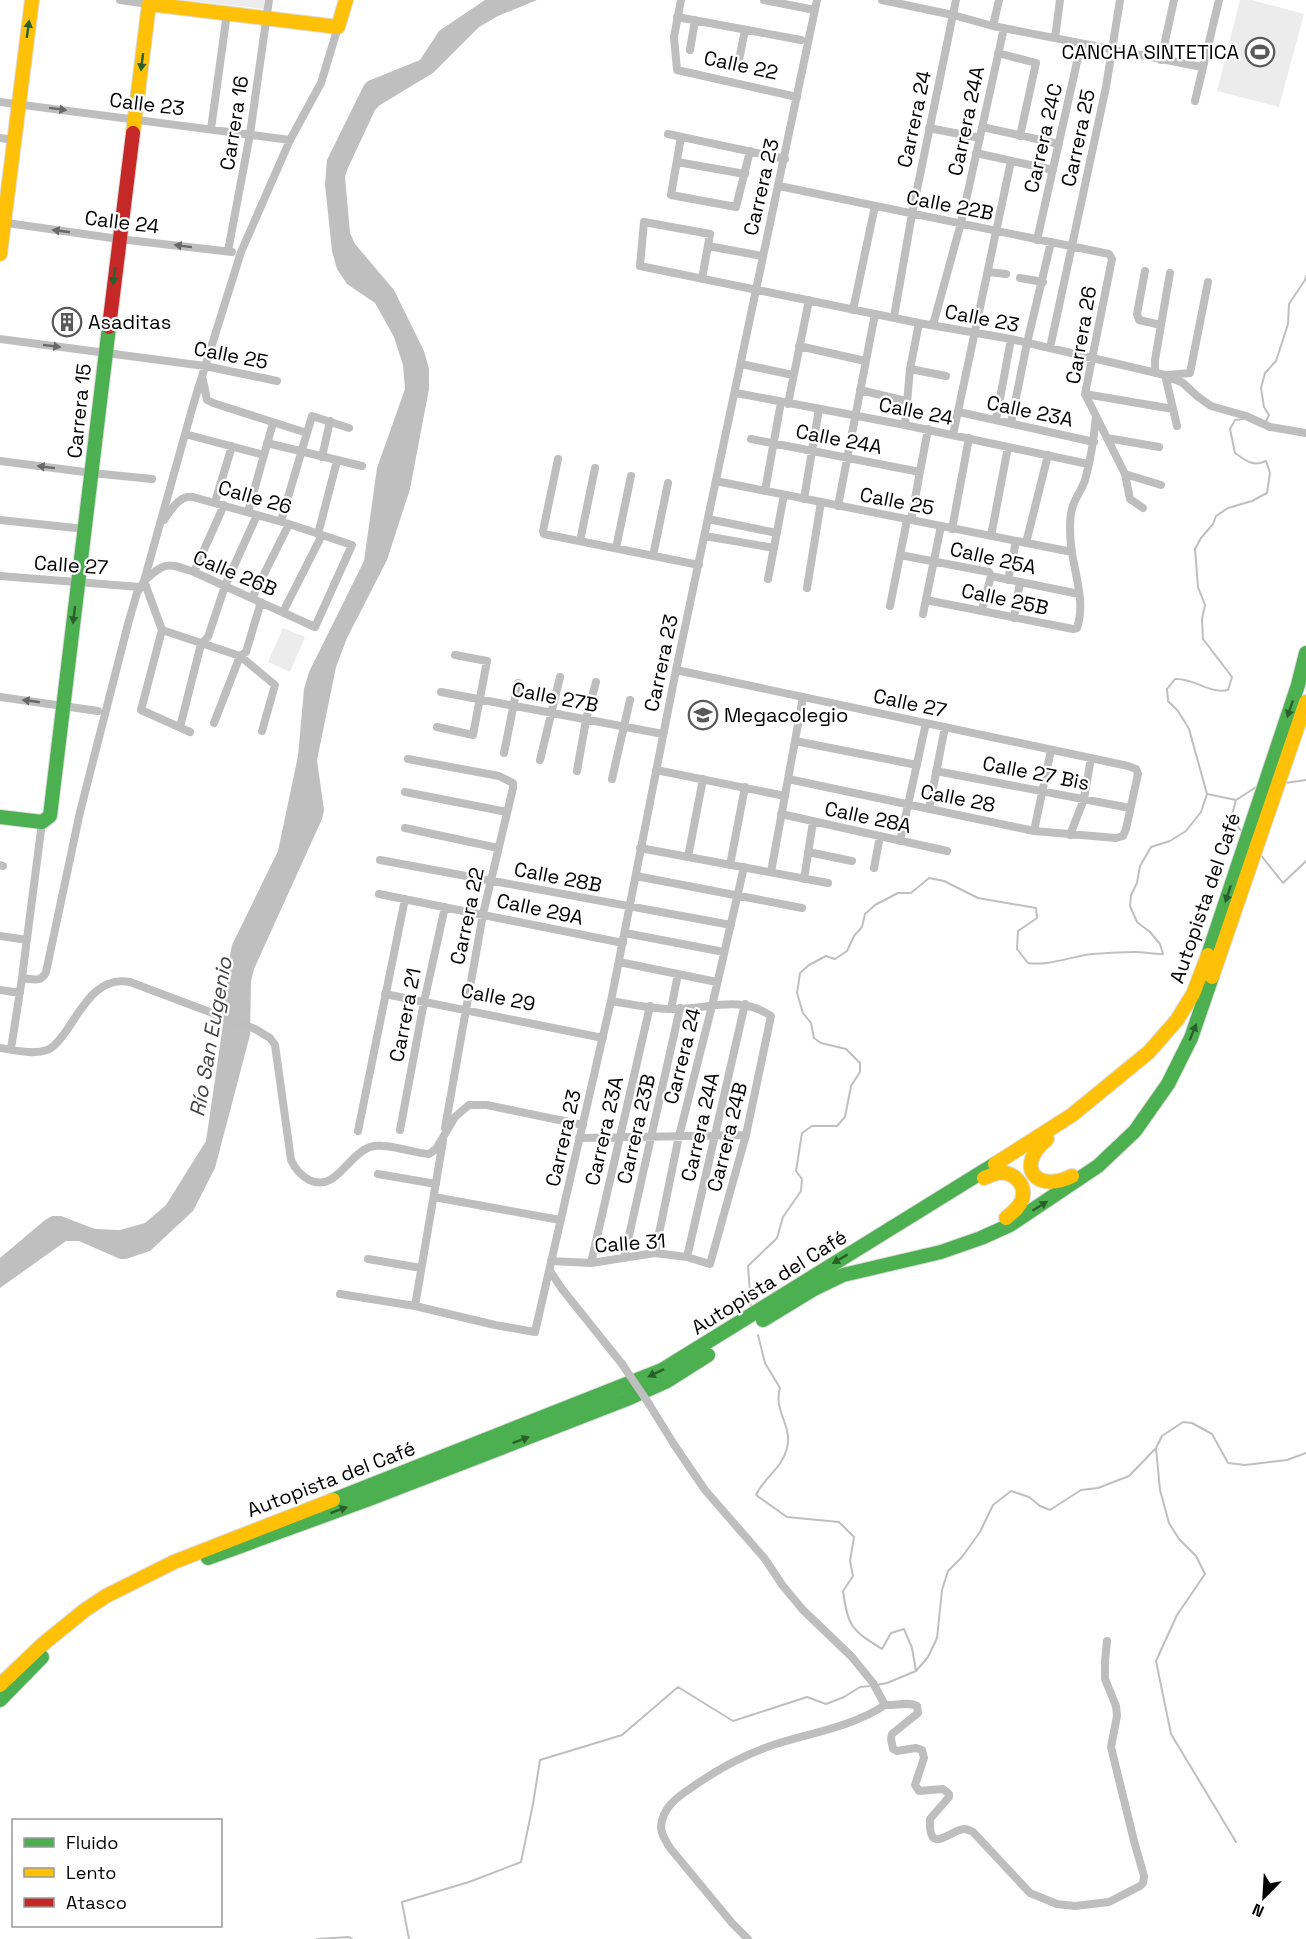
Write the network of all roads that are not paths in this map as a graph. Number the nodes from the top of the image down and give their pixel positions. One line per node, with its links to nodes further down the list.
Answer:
1 (32, 0): 38 (main road, one-way to 1)
2 (120, 0): 15 (street)
3 (269, 0): 21 (street, Carrera 16)
4 (681, 0): 20 (street)
5 (764, 0): 16 (street)
6 (817, 0): 16 (street, Carrera 23)
7 (882, 0): 14 (street)
8 (956, 0): 19 (street, Carrera 24)
9 (999, 0): 23 (street)
10 (1060, 0): 26 (street)
11 (1120, 0): 30 (street, Carrera 25)
12 (1174, 0): 33 (street)
13 (1219, 0): 34 (street)
14 (911, 3): 19 (street)
15 (149, 4): 17 (main road); 39 (main road, Carrera 15, one-way to 39)
16 (815, 10): 35 (street, Carrera 23)
17 (227, 13): 21 (main road); 42 (street)
18 (342, 14): 21 (main road); 49 (street)
19 (953, 15): 23 (street); 40 (street, Carrera 24)
20 (678, 17): 22 (street); 35 (street, Calle 22)
21 (267, 18): 43 (street, Carrera 16)
22 (695, 20): 25 (street); 29 (street)
23 (993, 26): 24 (street)
24 (1004, 28): 26 (street); 31 (street, Carrera 24A)
25 (746, 30): 27 (street); 32 (street)
26 (1055, 38): 28 (street)
27 (801, 40)
28 (1081, 44): 30 (street); 50 (street, Carrera 24C)
29 (690, 50)
30 (1111, 50): 33 (street); 69 (street, Carrera 25)
31 (998, 53): 41 (street, Carrera 24A); 45 (street)
32 (739, 60)
33 (1161, 60): 34 (street)
34 (1202, 67): 36 (street)
35 (797, 97): 53 (street, Carrera 23)
36 (1195, 101)
37 (0, 102): 38 (street, Calle 23)
38 (18, 104): 39 (street, Calle 23, one-way to 39); 48 (main road)
39 (134, 119): 42 (street, Calle 23); 65 (main road, Carrera 15)
40 (929, 128): 47 (street); 61 (street, Carrera 24)
41 (982, 128): 45 (street); 47 (street, Carrera 24A)
42 (211, 129): 43 (street, Calle 23)
43 (250, 134): 49 (street, Calle 23); 70 (street, Carrera 16)
44 (668, 134): 46 (street)
45 (1020, 136): 50 (street)
46 (681, 137): 51 (street); 55 (street)
47 (980, 138): 52 (street, Carrera 24A)
48 (7, 139): 56 (main road)
49 (290, 140): 71 (street)
50 (1059, 144): 57 (street, Carrera 24C)
51 (750, 151): 53 (street); 58 (street)
52 (976, 153): 54 (street); 63 (street, Carrera 24A)
53 (785, 159): 59 (street, Carrera 23)
54 (1011, 161): 57 (street); 64 (street)
55 (677, 162): 58 (street); 58 (street)
56 (5, 163): 62 (main road)
57 (1053, 170): 66 (street, Carrera 24C)
58 (745, 174)
59 (779, 186): 60 (street, Calle 22B); 73 (street, Carrera 23)
60 (875, 206): 61 (street, Calle 22B); 85 (street)
61 (912, 214): 63 (street, Calle 22B); 87 (street, Carrera 24)
62 (2, 222): 65 (street, Calle 24, one-way to 62); 72 (main road)
63 (961, 223): 64 (street, Calle 22B); 89 (street, Carrera 24A)
64 (996, 231): 66 (street, Calle 22B); 76 (street)
65 (119, 239): 70 (street, Calle 24, one-way to 65); 97 (main road, Carrera 15, one-way to 97)
66 (1038, 240): 67 (street, Calle 22B)
67 (1051, 242): 69 (street, Calle 22B); 81 (street)
68 (708, 246): 73 (street); 80 (street); 80 (street, Calle 23)
69 (1072, 246): 74 (street, Calle 22B); 96 (street, Carrera 25)
70 (228, 251): 71 (street, Calle 24)
71 (241, 252): 101 (street)
72 (0, 254)
73 (762, 256): 83 (street, Carrera 23)
74 (1112, 259): 98 (street, Carrera 26)
75 (1145, 271): 90 (street)
76 (988, 272): 78 (street); 91 (street)
77 (1170, 273): 90 (street)
78 (1006, 274)
79 (1020, 278): 81 (street)
80 (702, 279): 83 (street, Calle 23)
81 (1043, 282): 94 (street)
82 (1208, 282): 106 (street)
83 (755, 289): 84 (street, Calle 23); 100 (street, Carrera 23)
84 (809, 300): 85 (street, Calle 23); 95 (street)
85 (854, 310): 86 (street, Calle 23)
86 (875, 314): 87 (street, Calle 23); 99 (street)
87 (894, 317): 88 (street, Calle 23)
88 (919, 323): 89 (street, Calle 23); 102 (street)
89 (933, 325): 91 (street, Calle 23)
90 (1161, 325): 103 (street)
91 (974, 333): 93 (street, Calle 23); 116 (street)
92 (0, 339): 97 (street, Calle 25, one-way to 97)
93 (1011, 339): 94 (street, Calle 23); 119 (street)
94 (1027, 343): 96 (street, Calle 23); 122 (street)
95 (800, 346): 99 (street); 105 (street)
96 (1050, 348): 98 (street, Calle 23)
97 (105, 353): 101 (street, Calle 25); 153 (main road, Carrera 15)
98 (1093, 359): 103 (street, Calle 23); 111 (street, Carrera 26)
99 (866, 361): 109 (street)
100 (741, 364): 105 (street); 110 (street, Carrera 23)
101 (205, 366): 104 (street); 108 (street, Calle 25)
102 (910, 369): 107 (street); 112 (street)
103 (1155, 373): 106 (street, Calle 23)
104 (202, 375): 121 (street); 129 (street)
105 (793, 375): 113 (street)
106 (1165, 375): 115 (street); 128 (street, Calle 23)
107 (946, 376)
108 (278, 381)
109 (860, 390): 112 (street); 117 (street)
110 (736, 393): 113 (street, Calle 24); 157 (street, Carrera 23)
111 (1085, 394): 115 (street); 118 (street, Carrera 26)
112 (906, 401): 123 (street)
113 (784, 403): 114 (street, Calle 24); 136 (street)
114 (819, 409): 117 (street, Calle 24); 140 (street)
115 (1173, 410): 124 (street)
116 (959, 412): 119 (street, Calle 23A); 130 (street)
117 (855, 416): 123 (street, Calle 24); 145 (street)
118 (1096, 416): 132 (street, Carrera 26); 134 (street)
119 (996, 420): 122 (street, Calle 23A)
120 (330, 421): 125 (street); 127 (street); 144 (street)
121 (273, 423): 127 (street); 135 (street)
122 (1011, 423): 134 (street, Calle 23A)
123 (905, 424): 126 (street, Calle 24)
124 (1177, 426)
125 (349, 428)
126 (928, 429): 130 (street, Calle 24); 152 (street)
127 (307, 433): 141 (street)
128 (1306, 433)
129 (185, 434): 137 (street); 173 (street)
130 (953, 435): 131 (street, Calle 24)
131 (969, 438): 138 (street, Calle 24); 176 (street)
132 (1107, 438): 139 (street); 154 (street, Carrera 26)
133 (751, 439): 136 (street, Calle 24A)
134 (1094, 442): 149 (street)
135 (267, 443): 141 (street); 142 (street)
136 (775, 443): 140 (street, Calle 24A); 160 (street)
137 (232, 446): 142 (street); 164 (street)
138 (1008, 447): 143 (street, Calle 24); 180 (street)
139 (1159, 447)
140 (812, 450): 145 (street, Calle 24A); 162 (street)
141 (302, 452): 144 (street); 172 (street)
142 (264, 455): 167 (street)
143 (1048, 455): 149 (street, Calle 24); 183 (street)
144 (322, 457): 148 (street)
145 (847, 457): 152 (street, Calle 24A); 165 (street)
146 (558, 459): 181 (street)
147 (0, 461): 153 (street, one-way to 147)
148 (337, 462): 150 (street); 178 (street)
149 (1088, 464): 186 (street)
150 (362, 466)
151 (595, 468): 181 (street)
152 (920, 472): 171 (street)
153 (92, 473): 156 (street); 175 (main road, Carrera 15)
154 (1125, 474): 159 (street); 166 (street, Carrera 26)
155 (631, 476): 184 (street)
156 (152, 479)
157 (716, 481): 160 (street, Calle 25); 170 (street, Carrera 23)
158 (668, 483): 188 (street)
159 (1161, 485)
160 (765, 491): 161 (street, Calle 25)
161 (784, 495): 162 (street, Calle 25); 177 (street)
162 (804, 499): 163 (street, Calle 25)
163 (821, 502): 165 (street, Calle 25); 200 (street)
164 (219, 504): 167 (street, Calle 26); 173 (street, Calle 26); 191 (street)
165 (838, 506): 171 (street, Calle 25)
166 (1143, 508)
167 (248, 512): 168 (street, Calle 26)
168 (258, 515): 172 (street, Calle 26); 199 (street)
169 (0, 519): 175 (street)
170 (708, 519): 177 (street); 179 (street, Carrera 23)
171 (909, 520): 174 (street, Calle 25); 187 (street)
172 (285, 523): 178 (street, Calle 26); 202 (street)
173 (160, 525): 198 (street)
174 (941, 526): 176 (street, Calle 25); 189 (street)
175 (85, 529): 196 (main road, Carrera 15)
176 (952, 529): 180 (street, Calle 25)
177 (777, 533): 185 (street)
178 (320, 534): 207 (street); 210 (street, Calle 26)
179 (705, 536): 185 (street); 190 (street, Carrera 23)
180 (991, 536): 182 (street, Calle 25)
181 (580, 541): 184 (street)
182 (1016, 541): 183 (street, Calle 25); 195 (street)
183 (1026, 543): 186 (street, Calle 25)
184 (616, 548): 188 (street)
185 (774, 548): 194 (street)
186 (1072, 552): 201 (street)
187 (900, 555): 189 (street, Calle 25A); 205 (street)
188 (653, 556): 190 (street)
189 (934, 562): 193 (street, Calle 25A); 203 (street)
190 (699, 564): 216 (street, Carrera 23)
191 (194, 572): 198 (street, Calle 26B); 199 (street, Calle 26B)
192 (0, 576): 196 (street, Calle 27)
193 (991, 576): 195 (street, Calle 25A); 206 (street)
194 (768, 579)
195 (1008, 580): 197 (street, Calle 25A)
196 (78, 582): 198 (street, Calle 27); 226 (main road, Carrera 15, one-way to 226)
197 (1020, 582): 201 (street, Calle 25A); 209 (street)
198 (142, 584): 211 (street); 301 (street)
199 (225, 586): 202 (street, Calle 26B); 212 (street)
200 (807, 588)
201 (1080, 594): 209 (street, Calle 25B)
202 (252, 598): 204 (street, Calle 26B)
203 (926, 600): 206 (street, Calle 25B); 208 (street)
204 (261, 602): 207 (street, Calle 26B); 215 (street)
205 (890, 606)
206 (982, 610): 209 (street, Calle 25B)
207 (283, 612): 210 (street, Calle 26B)
208 (923, 614)
209 (1014, 618)
210 (315, 627)
211 (162, 630): 212 (street); 233 (street)
212 (201, 644): 215 (street); 233 (street)
213 (1306, 652): 316 (main road, Autopista del Café, one-way to 316)
214 (455, 655): 223 (street)
215 (240, 656): 231 (street); 237 (street)
216 (676, 670): 222 (street, Calle 27); 239 (street, Carrera 23)
217 (560, 677): 229 (street)
218 (596, 682): 230 (street)
219 (518, 683): 227 (street)
220 (441, 692): 223 (street, Calle 27B)
221 (0, 697): 226 (street, one-way to 221)
222 (803, 697): 232 (street, Calle 27); 240 (street)
223 (480, 700): 227 (street, Calle 27B); 236 (street)
224 (630, 700): 234 (street)
225 (1306, 702): 317 (main road, Autopista del Café, one-way to 225)
226 (63, 706): 228 (street); 264 (main road, Carrera 15)
227 (513, 706): 229 (street, Calle 27B); 242 (street)
228 (98, 711)
229 (551, 713): 230 (street, Calle 27B); 245 (street)
230 (586, 720): 234 (street, Calle 27B); 248 (street)
231 (214, 723)
232 (926, 723): 235 (street, Calle 27); 246 (street)
233 (180, 727): 238 (street)
234 (624, 727): 239 (street, Calle 27B); 250 (street)
235 (945, 727): 241 (street, Calle 27); 249 (street)
236 (437, 728)
237 (262, 731)
238 (190, 732)
239 (663, 734): 247 (street, Carrera 23)
240 (795, 741): 246 (street); 252 (street)
241 (1051, 750): 243 (street, Calle 27); 254 (street)
242 (504, 753)
243 (1091, 758): 257 (street); 259 (street, Calle 27)
244 (408, 759): 261 (street, Carrera 22)
245 (540, 760)
246 (917, 765): 258 (street)
247 (656, 770): 251 (street); 272 (street, Carrera 23)
248 (577, 771)
249 (936, 771): 254 (street, Calle 27 Bis); 260 (street)
250 (612, 778)
251 (703, 779): 253 (street); 275 (street)
252 (788, 779): 256 (street); 258 (street, Calle 28)
253 (745, 788): 256 (street); 278 (street)
254 (1042, 791): 257 (street, Calle 27 Bis); 267 (street)
255 (405, 792): 261 (street)
256 (784, 796): 262 (street)
257 (1084, 799): 259 (street, Calle 27 Bis); 268 (street)
258 (909, 805): 260 (street, Calle 28); 270 (street)
259 (1130, 808): 268 (street, Calle 28)
260 (929, 809): 267 (street, Calle 28)
261 (507, 812): 271 (street, Carrera 22)
262 (781, 814): 265 (street, Calle 28A); 281 (street)
263 (0, 817): 264 (main road)
264 (44, 822): 296 (street, Carrera 15)
265 (813, 822): 269 (street, Calle 28A); 274 (street)
266 (405, 828): 271 (street)
267 (1035, 831): 268 (street, Calle 28)
268 (1070, 835)
269 (880, 836): 270 (street, Calle 28A); 280 (street)
270 (900, 840): 273 (street, Calle 28A)
271 (498, 848): 284 (street, Carrera 22)
272 (640, 848): 275 (street); 282 (street, Carrera 23)
273 (947, 850)
274 (808, 852): 277 (street); 283 (street)
275 (688, 857): 278 (street)
276 (380, 860): 284 (street, Calle 28B)
277 (852, 861)
278 (730, 865): 279 (street)
279 (744, 867): 281 (street); 287 (street, Carrera 24)
280 (874, 868)
281 (771, 872): 283 (street)
282 (636, 876): 287 (street); 290 (street, Carrera 23)
283 (804, 879): 285 (street)
284 (490, 881): 290 (street, Calle 28B); 292 (street, Carrera 22)
285 (828, 883)
286 (379, 894): 288 (street, Calle 29A)
287 (737, 895): 291 (street); 293 (street, Carrera 24)
288 (405, 899): 289 (street, Calle 29A); 305 (street)
289 (445, 907): 292 (street, Calle 29A); 307 (street, Carrera 21)
290 (630, 907): 293 (street, Calle 28B); 294 (street, Carrera 23)
291 (802, 908)
292 (483, 914): 297 (street, Calle 29A); 312 (street, Carrera 22)
293 (730, 925): 298 (street, Carrera 24)
294 (625, 933): 297 (street, Carrera 23); 298 (street)
295 (0, 936): 296 (street)
296 (27, 940): 301 (street, Carrera 15)
297 (623, 943): 299 (street, Carrera 23)
298 (724, 952): 302 (street, Carrera 24)
299 (619, 962): 300 (street); 306 (street, Carrera 23)
300 (678, 974): 302 (street); 311 (street, Carrera 23B)
301 (22, 978): 304 (street, Carrera 15)
302 (717, 982): 310 (street, Carrera 24)
303 (0, 990): 304 (street)
304 (20, 993): 315 (street, Carrera 15)
305 (385, 994): 307 (street, Calle 29); 320 (street)
306 (612, 1001): 309 (street); 313 (street, Carrera 23)
307 (424, 1002): 312 (street, Calle 29); 319 (street, Carrera 21)
308 (745, 1004): 310 (street); 322 (street, Carrera 24B); 325 (street, Carrera 24A)
309 (650, 1006): 311 (street); 326 (street, Carrera 23A)
310 (712, 1006): 311 (street); 324 (street, Carrera 24)
311 (675, 1009): 323 (street, Carrera 23B)
312 (465, 1010): 313 (street, Calle 29); 321 (street, Carrera 22)
313 (603, 1038): 318 (street, Carrera 23)
314 (0, 1048): 315 (street)
315 (11, 1049): 321 (street)
316 (1149, 1052): 317 (main road); 332 (main road, Autopista del Café)
317 (1176, 1070): 340 (main road, Autopista del Café, one-way to 317)
318 (583, 1125): 321 (street); 327 (street, Carrera 23)
319 (400, 1130)
320 (358, 1131)
321 (444, 1135): 329 (street, Carrera 22)
322 (746, 1135): 325 (street); 339 (street, Carrera 24B)
323 (651, 1136): 324 (street); 326 (street); 335 (street, Carrera 23B)
324 (679, 1136): 325 (street); 333 (street, Carrera 24)
325 (715, 1136): 334 (street, Carrera 24A)
326 (619, 1137): 327 (street); 338 (street, Carrera 23A)
327 (579, 1138): 331 (street, Carrera 23)
328 (378, 1174): 329 (street)
329 (436, 1184): 330 (street, Carrera 22)
330 (434, 1197): 331 (street); 341 (street, Carrera 22)
331 (561, 1220): 337 (street, Carrera 23)
332 (876, 1239): 340 (main road); 346 (main road, Autopista del Café, one-way to 346)
333 (656, 1253): 334 (street, Calle 31); 335 (street, Calle 31)
334 (687, 1257): 339 (street, Calle 31)
335 (624, 1258): 338 (street, Calle 31)
336 (368, 1259): 341 (street)
337 (551, 1261): 338 (street, Calle 31); 342 (street, Carrera 23)
338 (591, 1263)
339 (710, 1264)
340 (884, 1265): 347 (main road, Autopista del Café, one-way to 340)
341 (421, 1268): 344 (street, Carrera 22)
342 (550, 1271): 344 (street, Carrera 23); 348 (street, bridge)
343 (340, 1293): 344 (street)
344 (415, 1306)
345 (1107, 1641): 348 (street)
346 (0, 1685)
347 (0, 1700)
348 (885, 1705): 349 (street)
349 (748, 1939)

